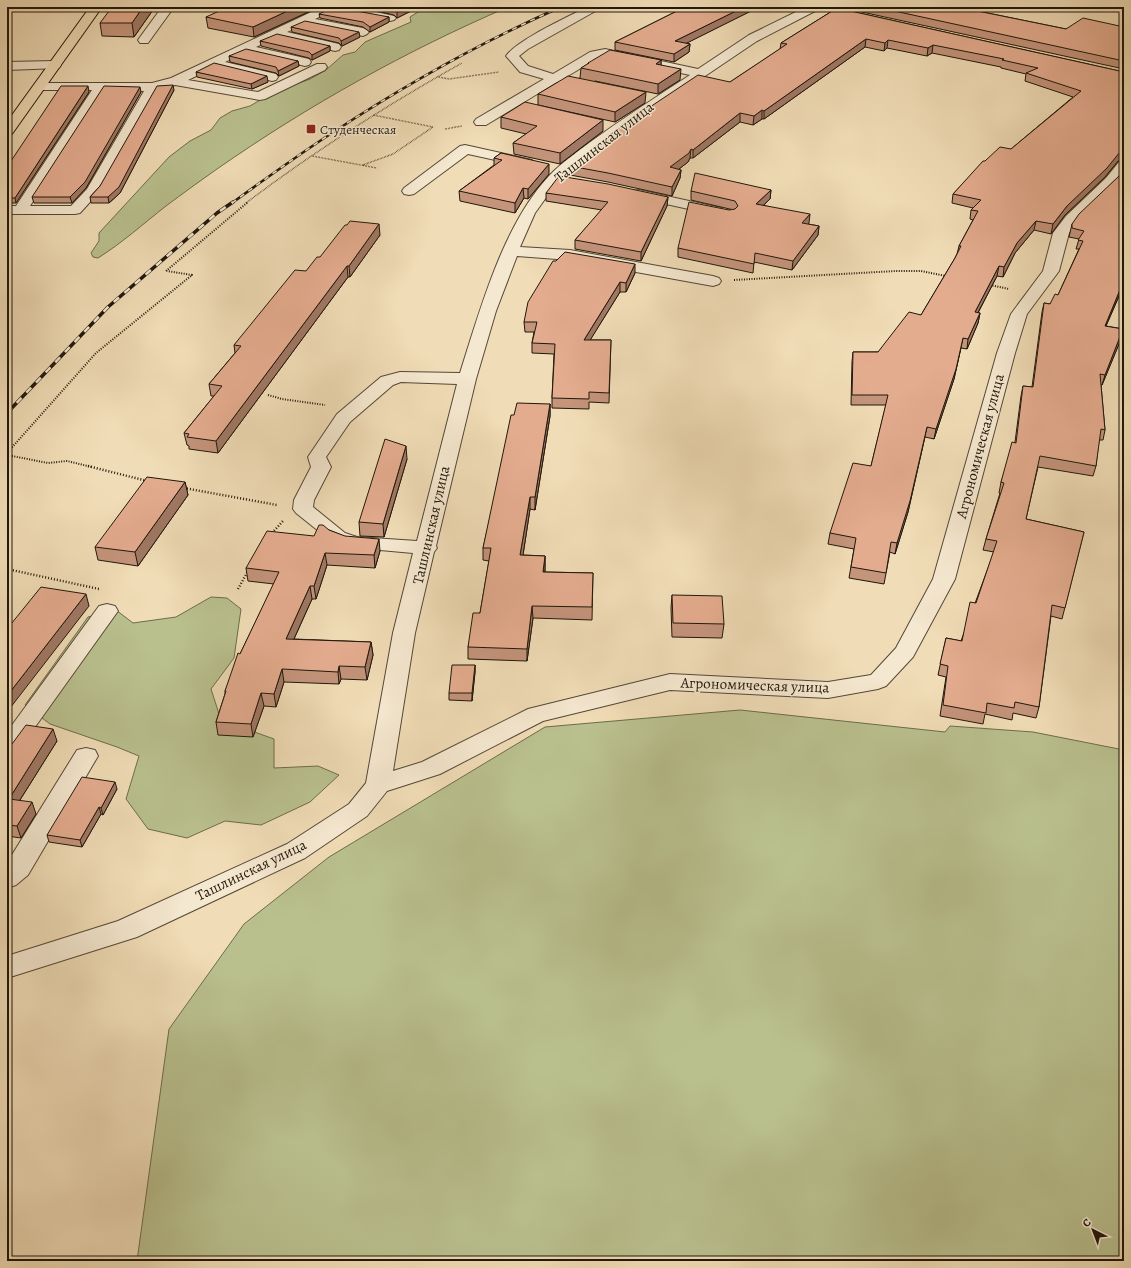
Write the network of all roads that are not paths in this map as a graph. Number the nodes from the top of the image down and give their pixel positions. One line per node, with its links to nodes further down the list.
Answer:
1 (96, 7): 16 (main road)
2 (168, 7): 11 (street)
3 (331, 7): 8 (street)
4 (336, 7): 7 (street)
5 (595, 7): 21 (street)
6 (820, 8): 19 (street, Ташлинская улица)
7 (390, 18)
8 (304, 20): 9 (street); 10 (street)
9 (364, 32)
10 (276, 33): 12 (street); 13 (street)
11 (144, 40)
12 (335, 47)
13 (245, 48): 14 (street); 15 (street)
14 (305, 62)
15 (214, 63): 20 (street); 22 (street)
16 (55, 65): 17 (street); 23 (main road)
17 (7, 66)
18 (321, 67): 22 (street)
19 (699, 73): 21 (street); 32 (street, Ташлинская улица)
20 (272, 77)
21 (554, 78): 26 (street); 27 (street)
22 (174, 81): 25 (street)
23 (41, 86): 24 (street); 30 (main road)
24 (101, 86): 25 (street); 35 (street)
25 (152, 87): 35 (street)
26 (606, 89)
27 (512, 104): 28 (street); 29 (street)
28 (527, 107)
29 (481, 122)
30 (7, 131)
31 (1124, 165): 44 (street, Агрономическая улица)
32 (555, 173): 34 (street); 37 (street, Ташлинская улица)
33 (623, 190): 36 (street)
34 (409, 191)
35 (14, 210)
36 (729, 214)
37 (511, 252): 38 (street); 39 (street, Ташлинская улица)
38 (714, 281)
39 (467, 379): 40 (street, Ташлинская улица); 40 (street)
40 (427, 548): 44 (street, Ташлинская улица)
41 (107, 611): 42 (street)
42 (7, 749)
43 (86, 756): 45 (street)
44 (378, 785): 46 (street, Ташлинская улица)
45 (7, 878)
46 (7, 967)

